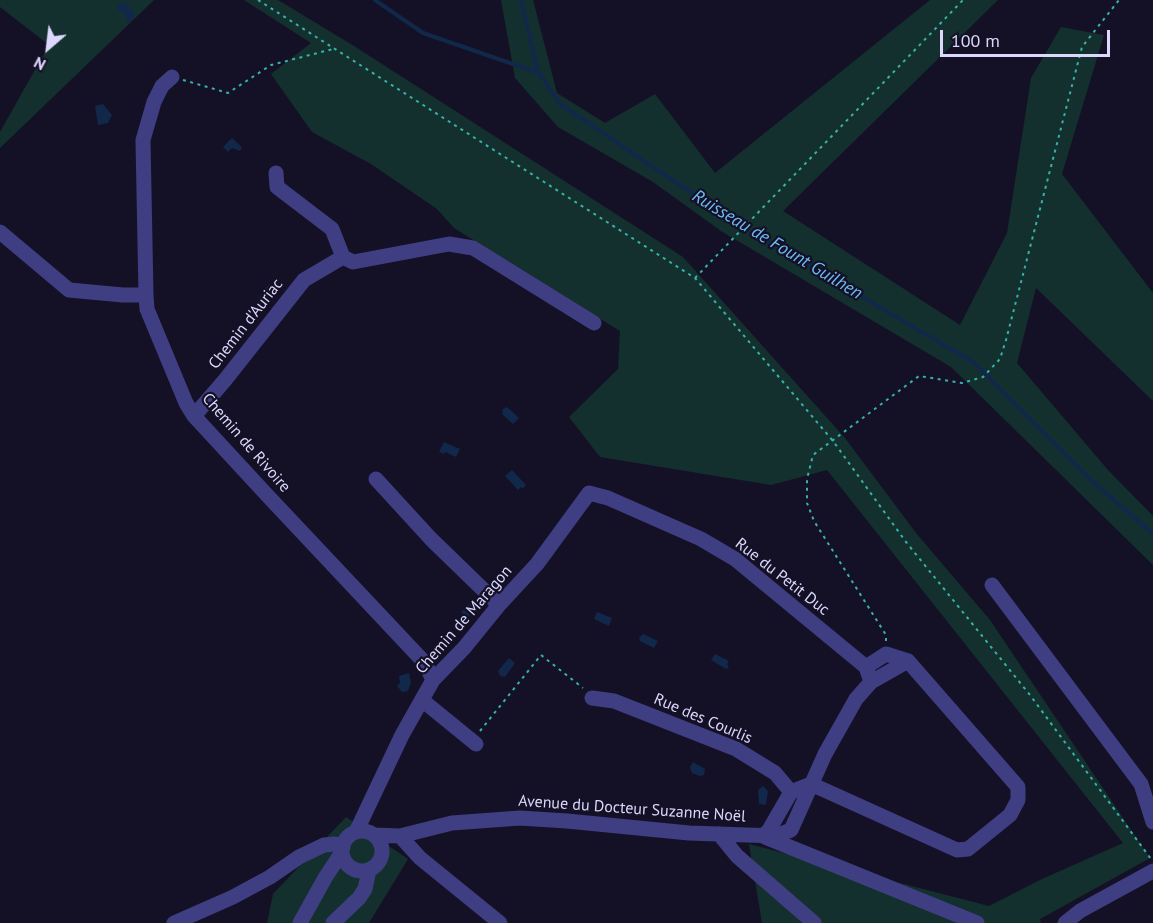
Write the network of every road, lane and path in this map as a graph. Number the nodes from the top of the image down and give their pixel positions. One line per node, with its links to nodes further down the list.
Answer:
1 (258, 0): 4 (path)
2 (963, 0): 9 (path)
3 (1119, 0): 13 (path)
4 (334, 49): 5 (path); 9 (path)
5 (172, 77): 10 (street, Chemin de Rivoire)
6 (276, 173): 8 (street)
7 (0, 232): 10 (street)
8 (343, 256): 11 (street); 12 (street, Chemin d'Auriac)
9 (695, 278): 13 (path)
10 (146, 295): 12 (street, Chemin de Rivoire)
11 (594, 323)
12 (194, 416): 21 (street, Chemin de Rivoire)
13 (833, 441): 18 (path); 34 (path)
14 (376, 479): 17 (street)
15 (589, 493): 17 (street, Chemin de Maragon); 20 (street, Rue du Petit Duc)
16 (992, 585): 27 (street)
17 (499, 605): 21 (street, Chemin de Maragon)
18 (886, 654): 19 (street); 20 (street)
19 (908, 661): 20 (street); 25 (street)
20 (868, 674): 25 (street)
21 (433, 680): 23 (street, Chemin de Maragon)
22 (591, 698): 24 (path); 26 (street, Rue des Courlis)
23 (422, 700): 24 (street); 28 (street, Chemin de Maragon)
24 (474, 742)
25 (811, 784): 26 (street); 31 (street, Avenue du Docteur Suzanne Noël)
26 (790, 792): 31 (street, Avenue du Docteur Suzanne Noël)
27 (1153, 822)
28 (366, 833): 30 (street, Avenue du Docteur Suzanne Noël); 32 (street); 33 (street)
29 (719, 834): 30 (street, Avenue du Docteur Suzanne Noël); 31 (street, Avenue du Docteur Suzanne Noël); 43 (street)
30 (396, 836): 33 (street); 42 (street)
31 (763, 836): 44 (street)
32 (342, 850): 35 (street); 38 (street); 39 (street)
33 (382, 851): 36 (street)
34 (1153, 861)
35 (350, 867): 36 (street); 38 (street)
36 (369, 870): 41 (street)
37 (1153, 871): 45 (street)
38 (325, 878): 40 (street)
39 (174, 923)
40 (300, 923)
41 (333, 923)
42 (500, 923)
43 (814, 923)
44 (977, 923)
45 (1065, 923)

